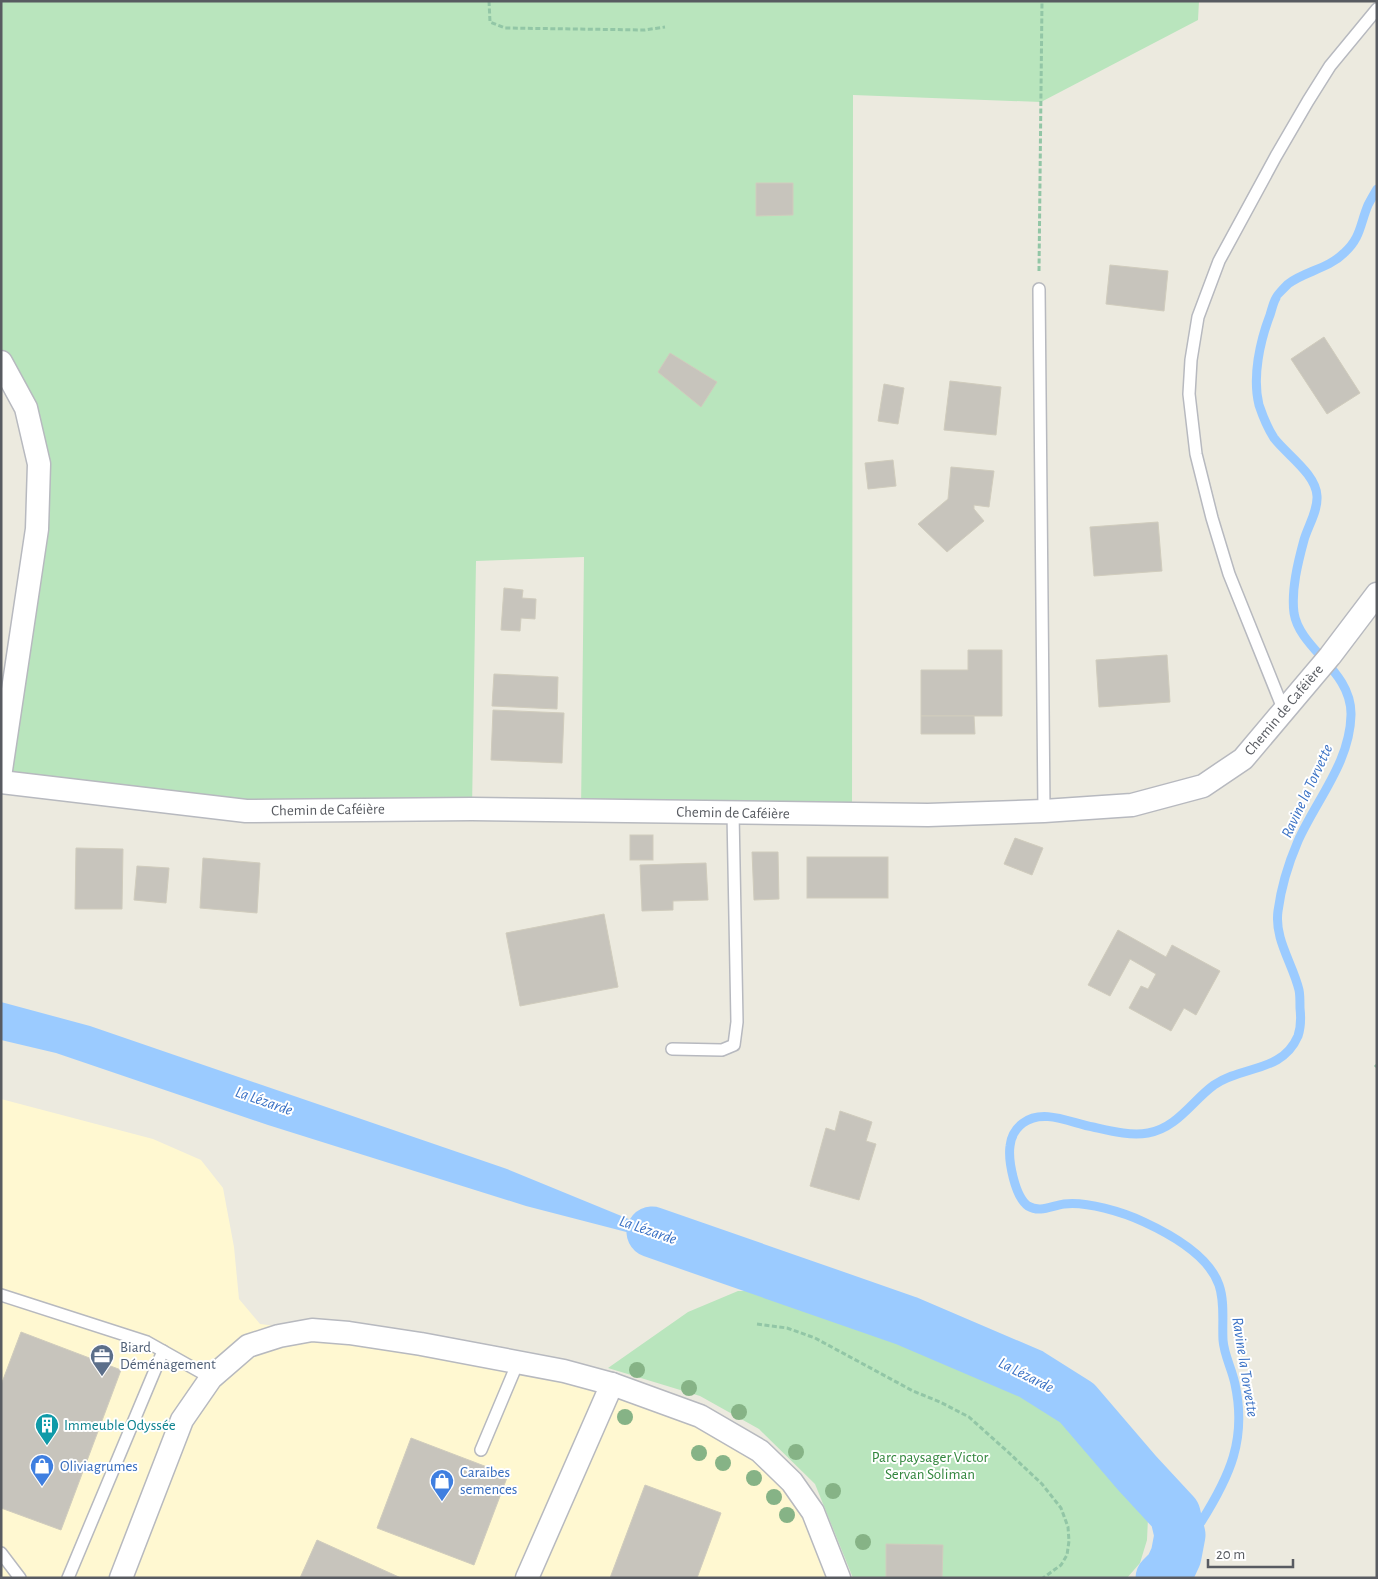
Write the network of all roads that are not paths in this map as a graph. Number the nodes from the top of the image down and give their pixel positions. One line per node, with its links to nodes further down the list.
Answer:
1 (1377, 8): 5 (lane)
2 (1038, 289): 8 (lane)
3 (1, 362): 6 (street)
4 (1377, 594): 5 (street, Chemin de Caféière)
5 (1284, 710): 8 (street, Chemin de Caféière)
6 (1, 770)
7 (1, 782): 9 (street, Chemin de Caféière)
8 (1044, 812): 9 (street, Chemin de Caféière)
9 (733, 813): 10 (lane)
10 (672, 1049)
11 (1, 1295): 12 (lane)
12 (163, 1351): 14 (lane); 19 (lane)
13 (518, 1362): 14 (street); 15 (street); 16 (lane)
14 (211, 1378): 20 (street)
15 (612, 1384): 21 (street); 22 (street)
16 (482, 1450)
17 (1, 1553): 18 (lane)
18 (20, 1578)
19 (68, 1578)
20 (121, 1578)
21 (527, 1578)
22 (839, 1578)

